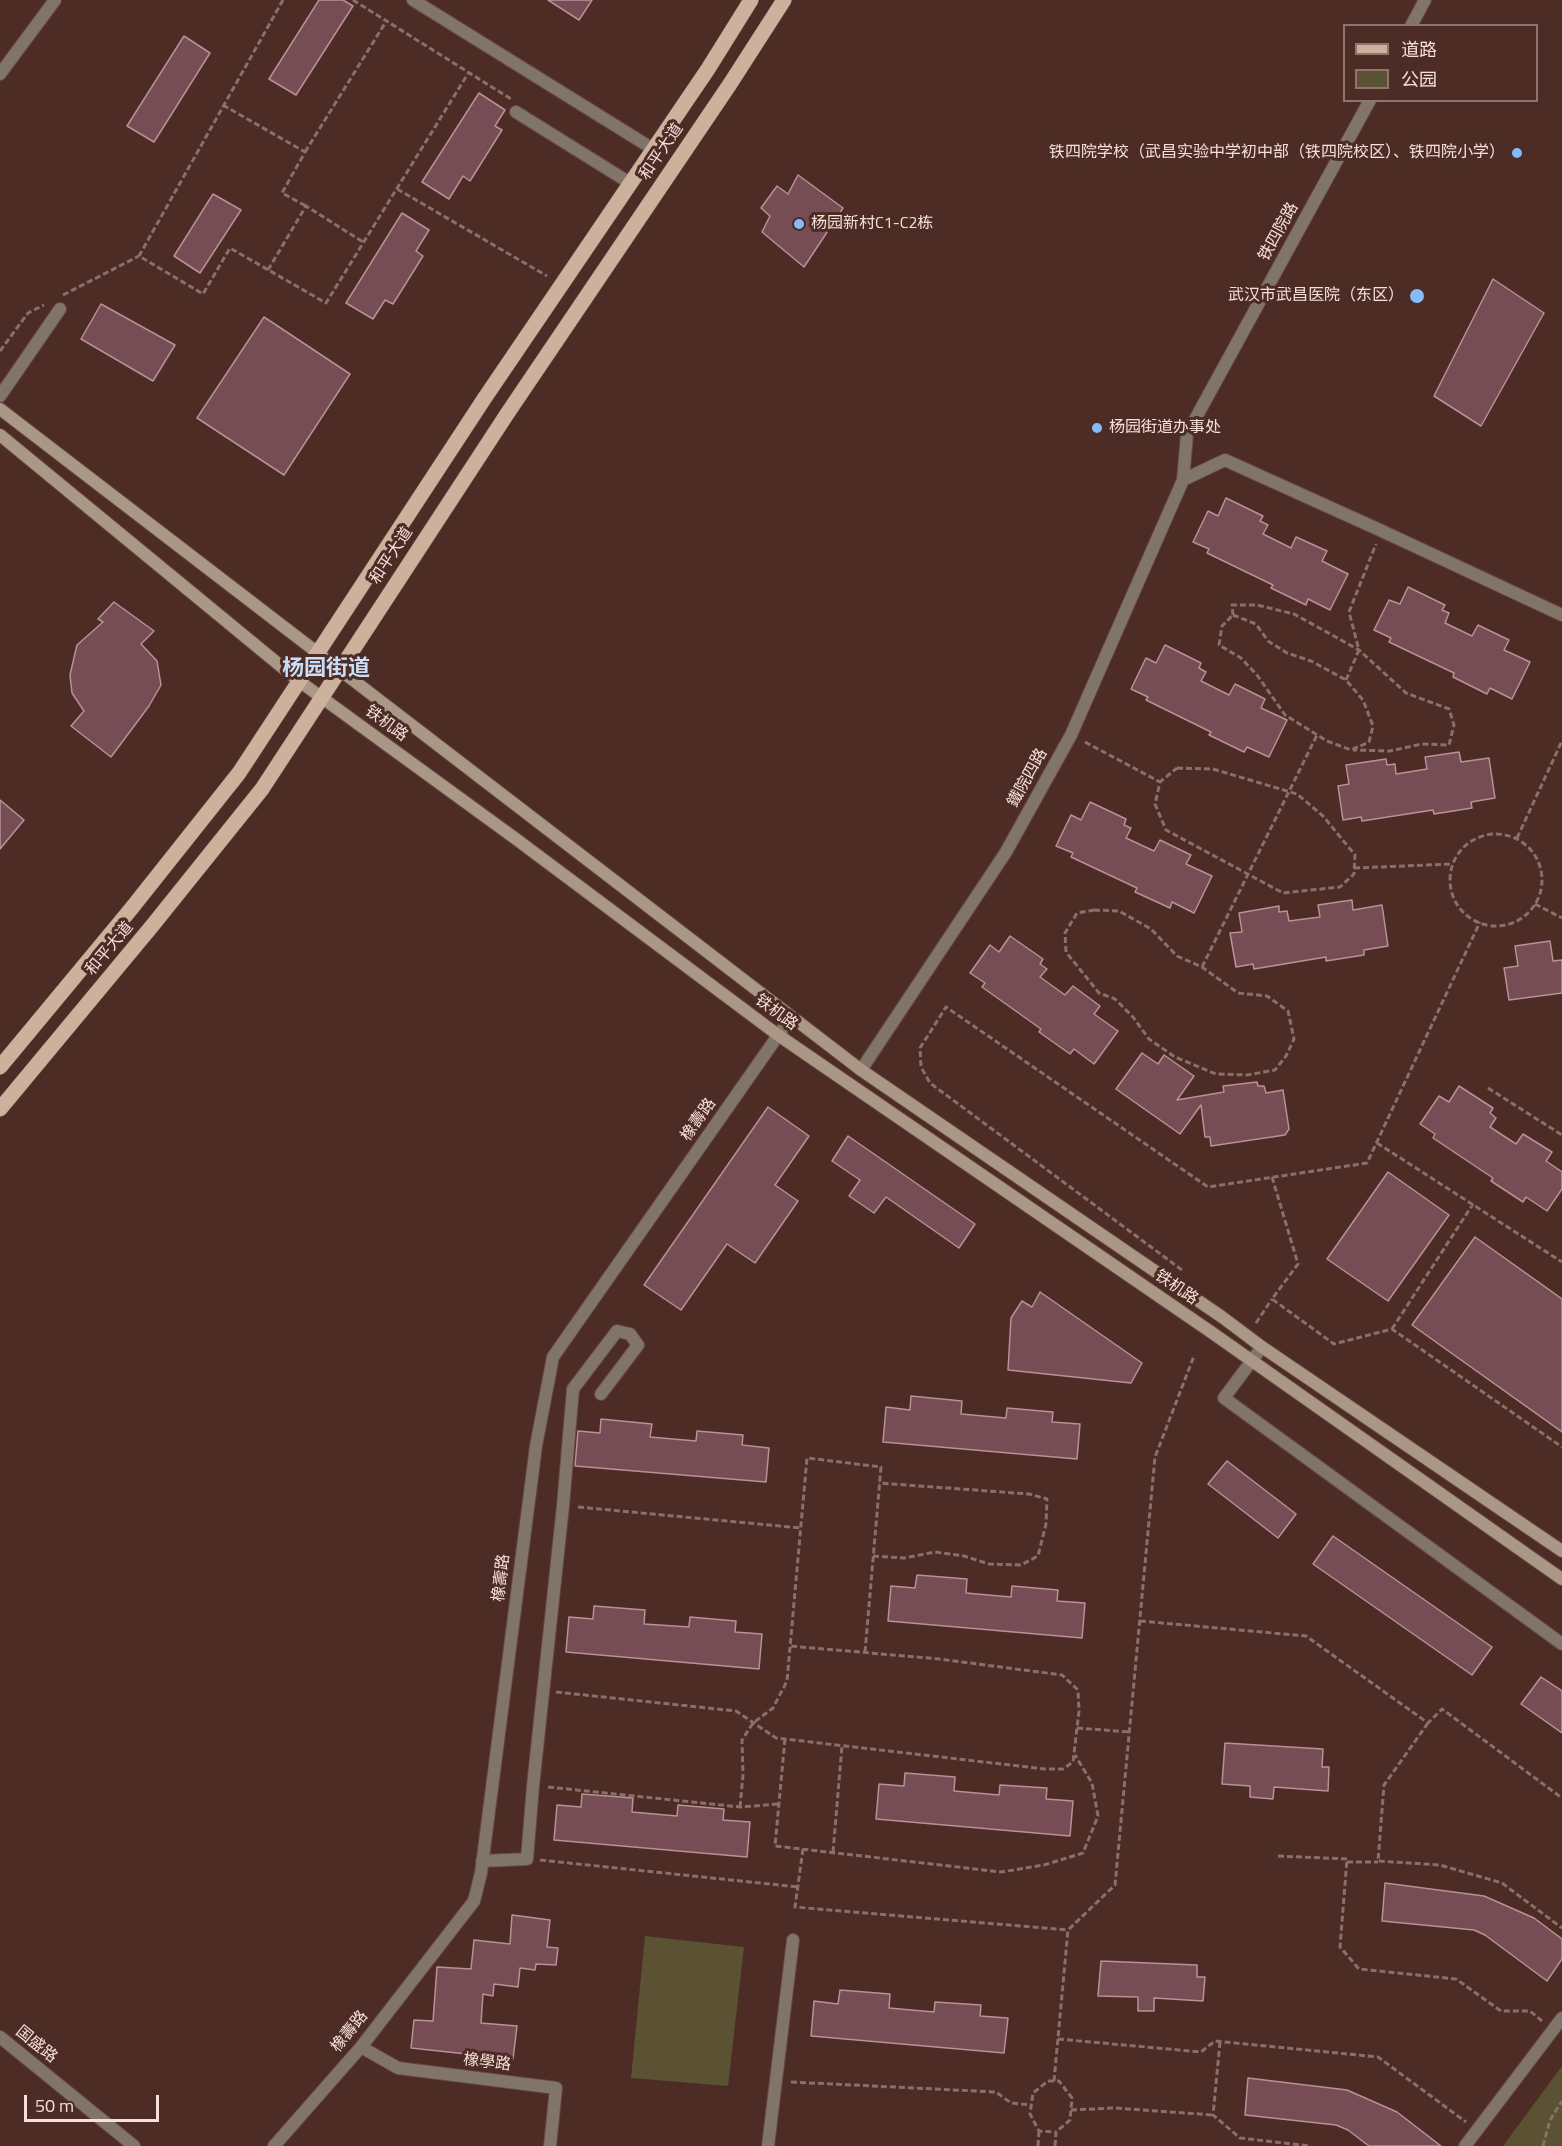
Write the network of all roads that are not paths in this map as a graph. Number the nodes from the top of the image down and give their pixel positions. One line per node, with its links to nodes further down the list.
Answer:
1 (55, 0): 7 (street)
2 (413, 0): 10 (street)
3 (751, 0): 10 (main road, 和平大道)
4 (783, 0): 19 (main road, 和平大道)
5 (1425, 0): 6 (street)
6 (1412, 24)
7 (0, 74)
8 (1369, 102): 16 (street, 铁四院路)
9 (516, 112): 11 (street)
10 (653, 149): 11 (main road, 和平大道)
11 (630, 183): 18 (main road, 和平大道)
12 (60, 309): 13 (street)
13 (0, 396)
14 (0, 409): 18 (main road, 铁机路)
15 (0, 435): 20 (main road, 铁机路)
16 (1183, 480): 17 (street); 25 (street, 鐵院四路)
17 (1562, 615)
18 (317, 654): 19 (main road, 铁机路); 20 (main road, 和平大道)
19 (339, 670): 21 (main road, 和平大道); 22 (main road, 铁机路)
20 (299, 681): 21 (main road, 铁机路); 24 (main road, 和平大道)
21 (321, 698): 23 (main road, 铁机路); 26 (main road, 和平大道)
22 (791, 1017): 23 (street, 橡壽路); 25 (main road, 铁机路)
23 (778, 1035): 28 (main road, 铁机路); 33 (street, 橡壽路)
24 (0, 1067)
25 (861, 1070): 27 (main road, 铁机路)
26 (0, 1109)
27 (1262, 1347): 28 (street); 30 (main road, 铁机路)
28 (1251, 1361): 31 (main road, 铁机路); 32 (street)
29 (601, 1394): 33 (street)
30 (1562, 1551)
31 (1562, 1579)
32 (1562, 1644)
33 (482, 1861): 37 (street, 橡壽路)
34 (793, 1941): 41 (street)
35 (1562, 2018): 42 (street)
36 (0, 2037): 38 (street, 国盛路)
37 (361, 2047): 39 (street, 橡壽路); 40 (street, 橡學路)
38 (134, 2146)
39 (273, 2146)
40 (550, 2146)
41 (768, 2146)
42 (1465, 2146)

